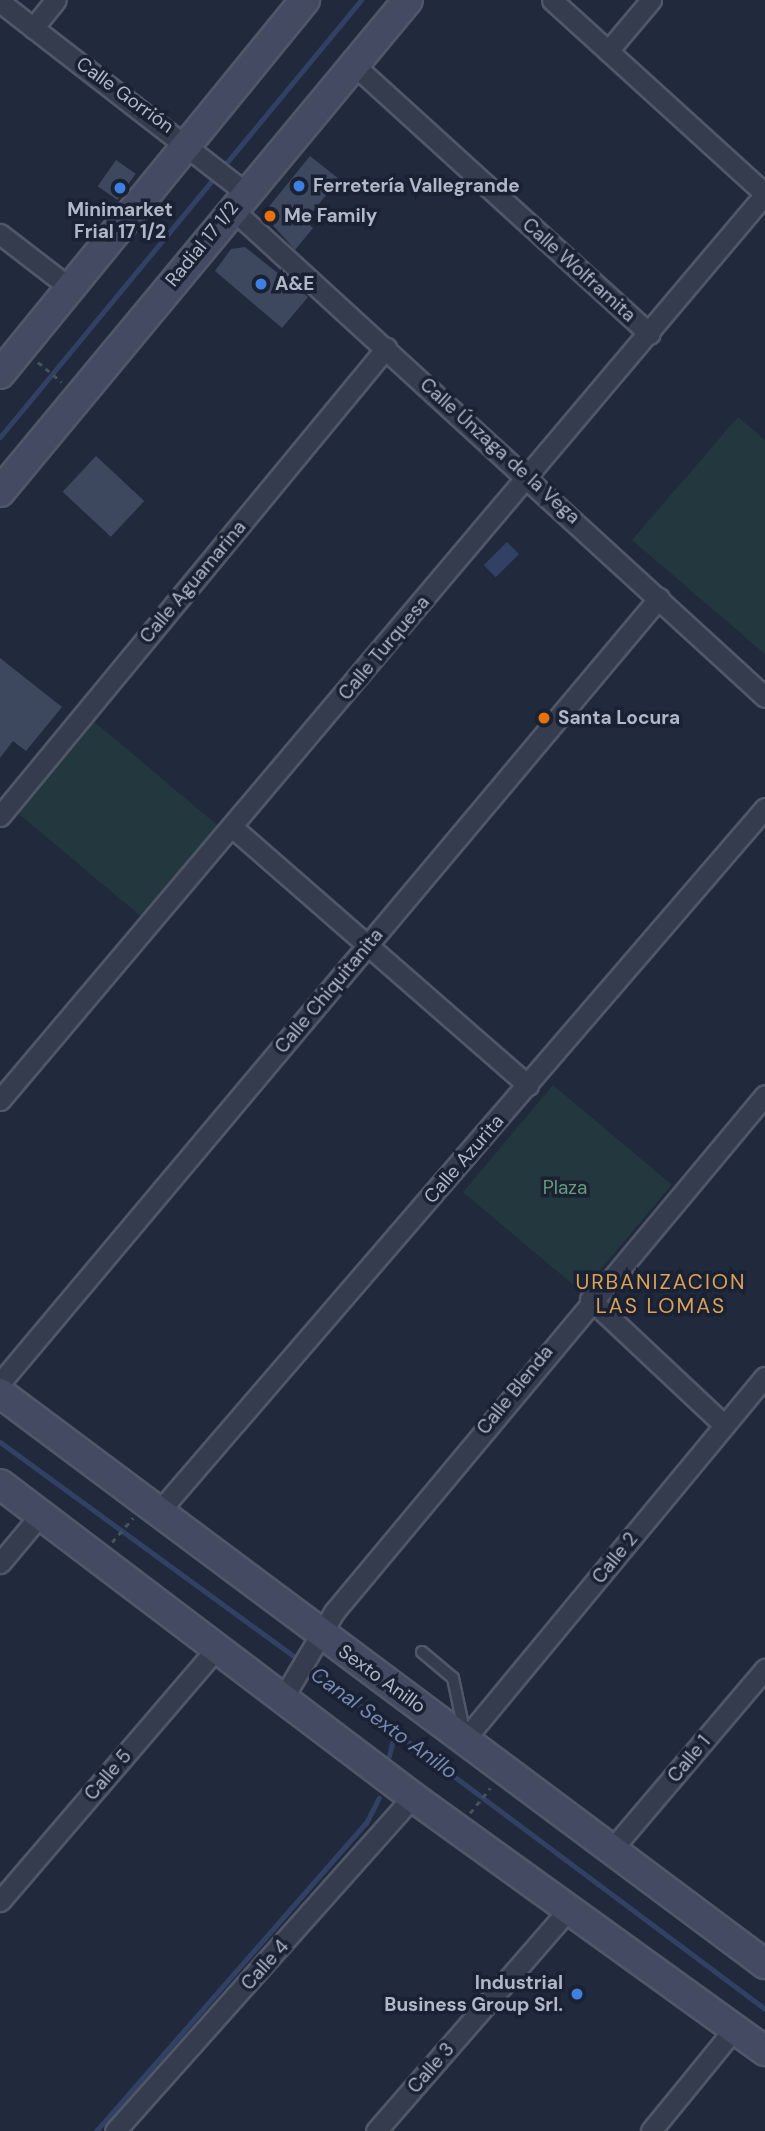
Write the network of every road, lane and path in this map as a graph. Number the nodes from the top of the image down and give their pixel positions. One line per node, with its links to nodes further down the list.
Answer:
1 (56, 0): 7 (street)
2 (304, 0): 10 (main road)
3 (408, 0): 9 (main road, Radial 17 1/2)
4 (552, 0): 8 (street)
5 (651, 0): 8 (street)
6 (0, 2): 7 (street, Calle Gorrión)
7 (33, 28): 10 (street, Calle Gorrión)
8 (608, 51): 12 (street)
9 (353, 64): 11 (main road, Radial 17 1/2); 15 (street, Calle Wolframita)
10 (193, 146): 11 (street, Calle Gorrión); 14 (main road)
11 (237, 194): 16 (street, Calle Únzaga de la Vega); 21 (main road, Radial 17 1/2)
12 (765, 194): 15 (street, Calle Turquesa)
13 (0, 234): 14 (street)
14 (70, 288): 18 (main road)
15 (650, 334): 20 (street, Calle Turquesa)
16 (386, 348): 20 (street, Calle Únzaga de la Vega); 25 (street, Calle Aguamarina)
17 (46, 369): 19 (path)
18 (0, 374)
19 (58, 379)
20 (529, 476): 22 (street, Calle Únzaga de la Vega); 26 (street, Calle Turquesa)
21 (0, 492)
22 (659, 598): 23 (street, Calle Únzaga de la Vega); 27 (street, Calle Chiquitanita)
23 (765, 697)
24 (765, 808): 28 (street, Calle Azurita)
25 (2, 811)
26 (232, 827): 27 (street); 30 (street, Calle Turquesa)
27 (368, 944): 28 (street); 33 (street, Calle Chiquitanita)
28 (528, 1084): 37 (street, Calle Azurita)
29 (765, 1095): 31 (street, Calle Blenda)
30 (0, 1100)
31 (590, 1298): 35 (street); 41 (street, Calle Blenda)
32 (765, 1377): 35 (street, Calle 2)
33 (0, 1383)
34 (0, 1393): 37 (main road, Sexto Anillo)
35 (724, 1424): 46 (street, Calle 2)
36 (0, 1484): 38 (main road)
37 (150, 1510): 39 (path); 41 (main road, Sexto Anillo)
38 (41, 1514): 40 (street); 42 (main road)
39 (111, 1544)
40 (0, 1563)
41 (319, 1644): 45 (street, Calle Blenda); 46 (main road, Sexto Anillo)
42 (216, 1649): 45 (main road); 51 (street, Calle 5)
43 (422, 1652): 46 (lane)
44 (765, 1669): 50 (street, Calle 1)
45 (288, 1690): 48 (main road)
46 (466, 1739): 50 (main road, Sexto Anillo)
47 (495, 1782): 49 (path)
48 (413, 1797): 52 (main road); 56 (street, Calle 4)
49 (464, 1819)
50 (613, 1848): 53 (main road, Sexto Anillo)
51 (0, 1901)
52 (569, 1909): 54 (main road); 57 (street, Calle 3)
53 (765, 1964)
54 (735, 2028): 55 (main road); 58 (street)
55 (765, 2051)
56 (115, 2131)
57 (376, 2131)
58 (651, 2131)

